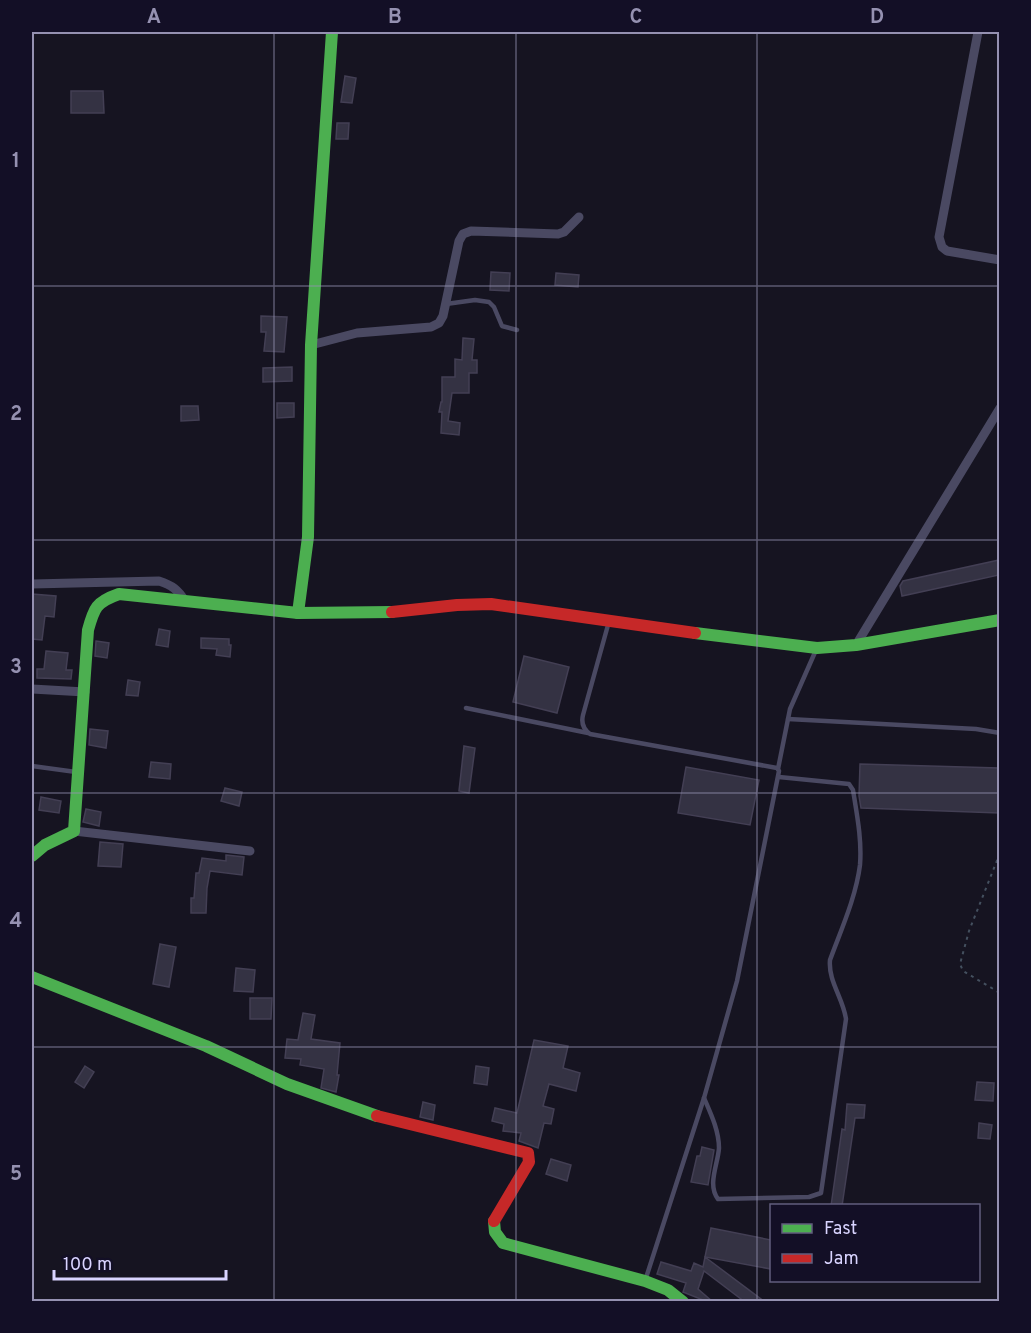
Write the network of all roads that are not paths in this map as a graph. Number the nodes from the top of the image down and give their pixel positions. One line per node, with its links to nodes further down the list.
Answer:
1 (332, 32): 7 (street)
2 (978, 32): 4 (street)
3 (579, 217): 5 (street)
4 (999, 260)
5 (446, 303): 6 (lane); 7 (street)
6 (517, 330)
7 (311, 345): 11 (street)
8 (999, 408): 14 (street)
9 (32, 584): 10 (street)
10 (185, 601): 11 (street); 17 (street)
11 (298, 613): 13 (street)
12 (999, 620): 14 (street)
13 (608, 622): 15 (street); 21 (lane)
14 (856, 645): 15 (street)
15 (817, 648): 19 (lane)
16 (32, 689): 17 (street)
17 (85, 692): 24 (street)
18 (466, 708): 21 (lane)
19 (788, 719): 20 (lane); 23 (lane)
20 (999, 733)
21 (590, 734): 23 (lane)
22 (32, 766): 24 (lane)
23 (778, 769): 25 (lane)
24 (79, 772): 26 (street)
25 (779, 777): 30 (lane); 30 (lane)
26 (74, 831): 27 (street); 28 (street)
27 (250, 851)
28 (32, 856)
29 (32, 976): 31 (street)
30 (704, 1098): 31 (lane)
31 (645, 1281): 32 (street)
32 (683, 1302)

